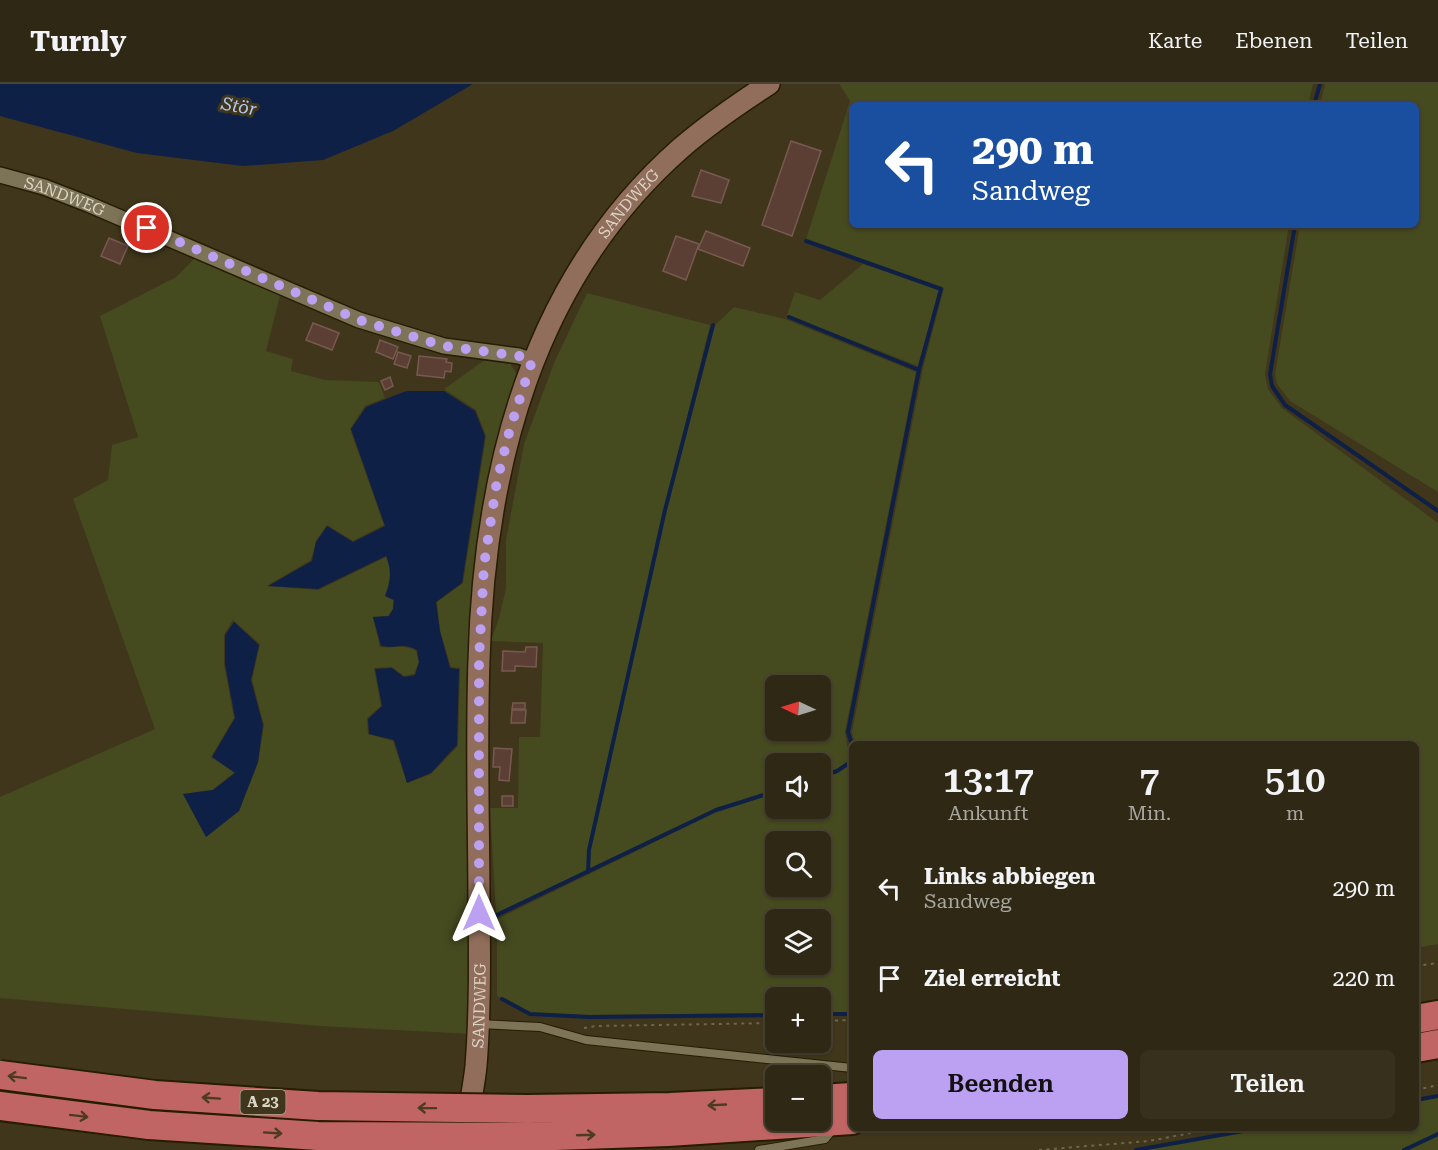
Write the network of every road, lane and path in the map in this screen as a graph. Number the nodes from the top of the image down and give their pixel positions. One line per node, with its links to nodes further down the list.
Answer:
1 (769, 84): 3 (street, SANDWEG)
2 (0, 175): 3 (street, SANDWEG)
3 (532, 361): 11 (street, SANDWEG)
4 (1438, 963): 5 (path)
5 (1419, 966)
6 (1438, 1015): 7 (highway)
7 (1419, 1018)
8 (849, 1020): 9 (path)
9 (831, 1021)
10 (765, 1023): 12 (path)
11 (478, 1024): 12 (lane); 25 (street, SANDWEG)
12 (559, 1032): 15 (lane)
13 (1438, 1044): 14 (highway)
14 (1419, 1047)
15 (849, 1068)
16 (0, 1075): 23 (highway, A 23, one-way to 16, bridge)
17 (1438, 1085): 18 (path)
18 (1419, 1089)
19 (765, 1103): 23 (highway, A 23, one-way to 23)
20 (831, 1104): 22 (highway)
21 (0, 1106): 23 (highway, A 23, one-way to 23, bridge)
22 (848, 1112): 23 (highway, A 23, one-way to 22); 26 (lane)
23 (527, 1123)
24 (1201, 1131): 27 (path)
25 (463, 1150)
26 (759, 1150)
27 (1039, 1150)

